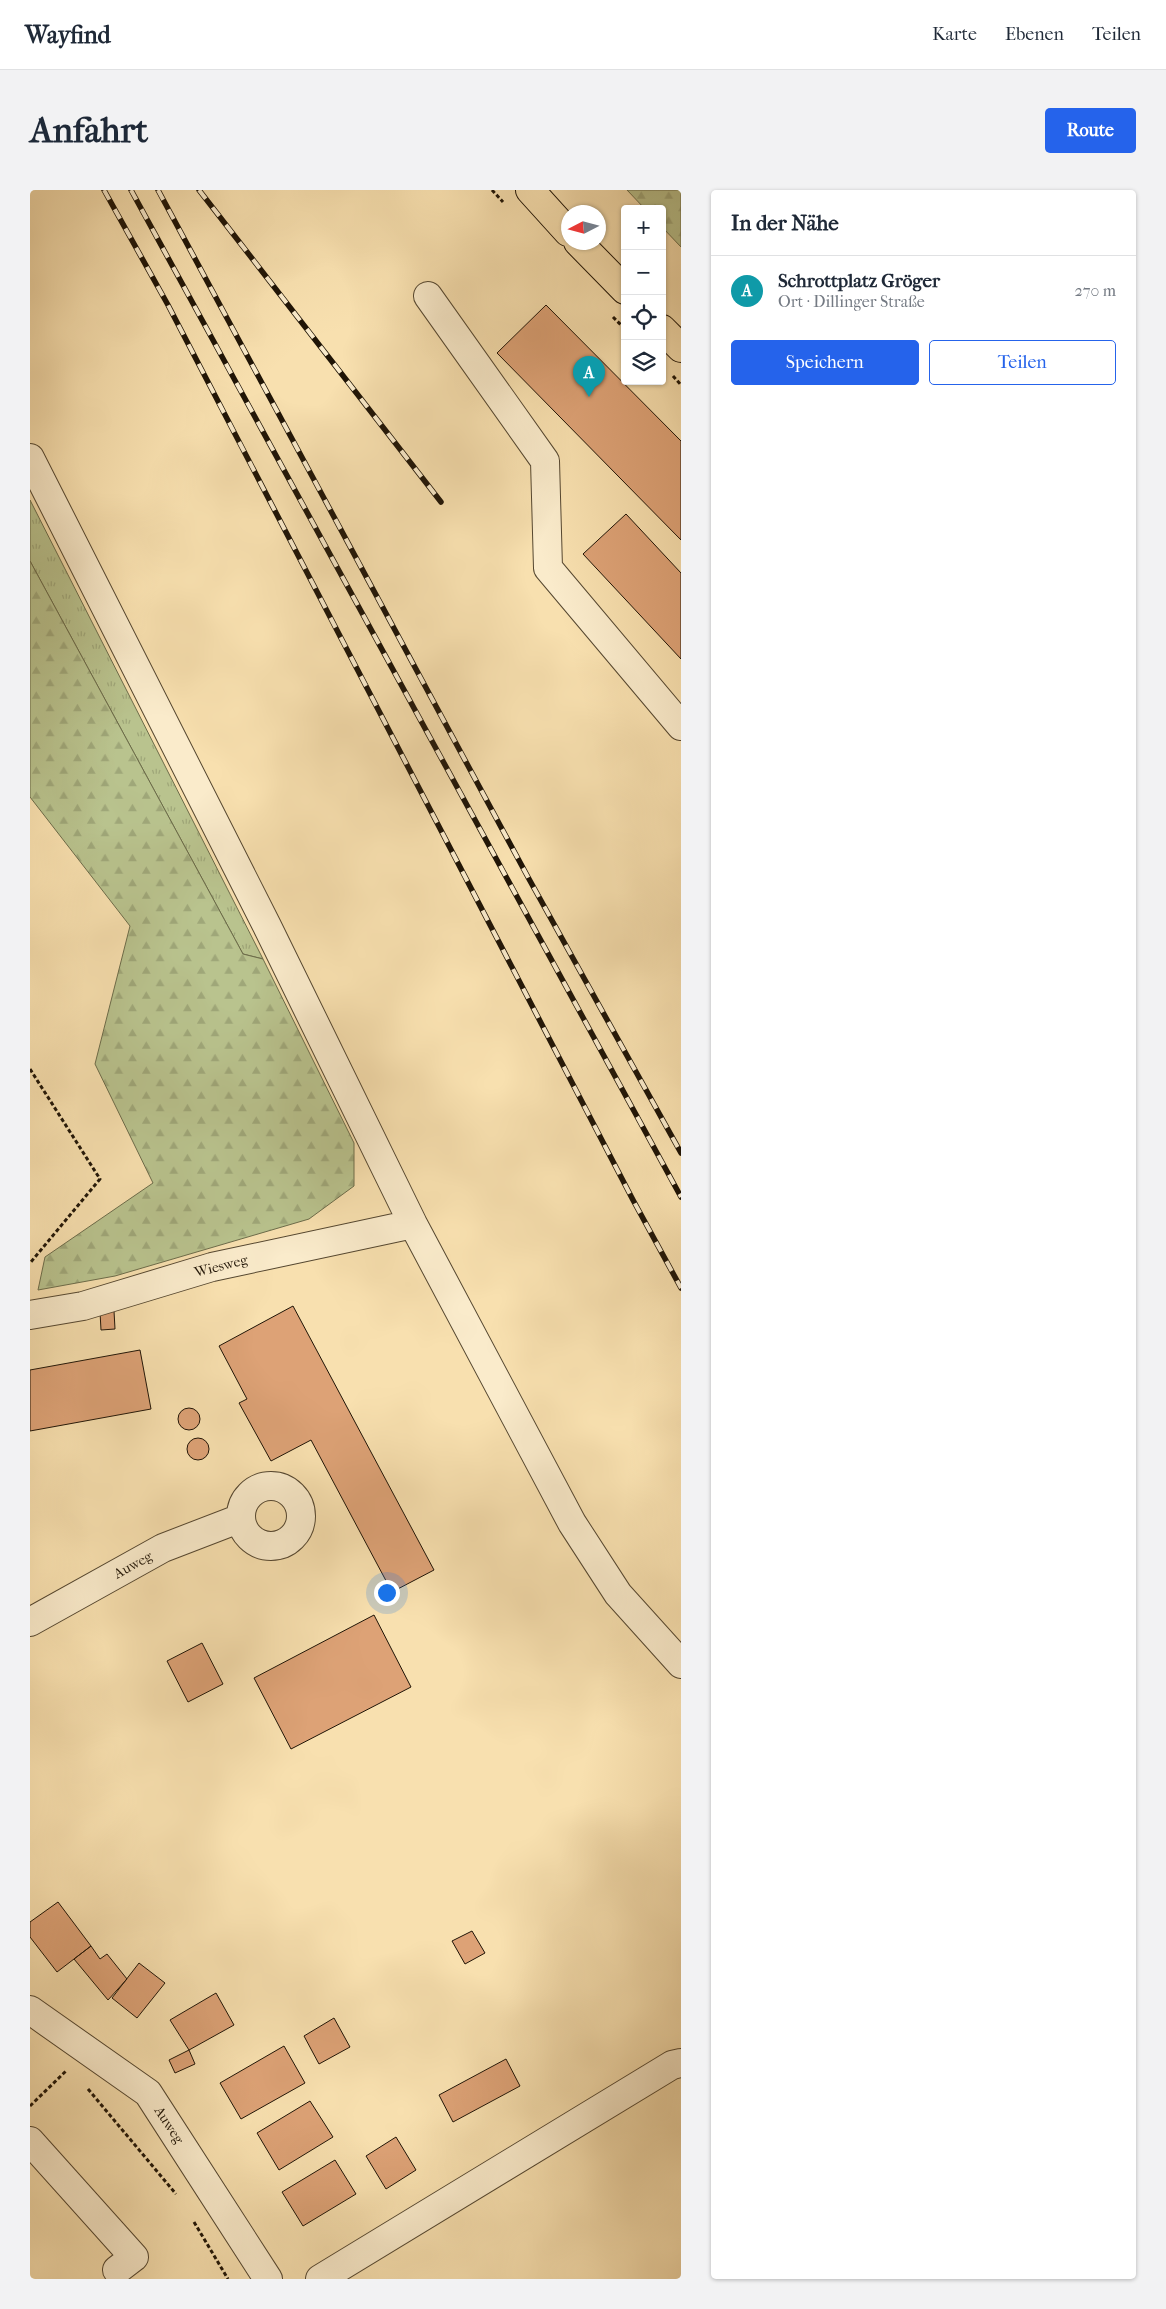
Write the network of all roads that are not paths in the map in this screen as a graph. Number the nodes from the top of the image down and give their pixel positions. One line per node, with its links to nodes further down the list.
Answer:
1 (538, 200): 2 (main road)
2 (561, 225)
3 (586, 250): 4 (main road)
4 (621, 286)
5 (428, 296): 9 (street)
6 (666, 333): 7 (main road)
7 (681, 348)
8 (30, 458): 10 (street)
9 (681, 726)
10 (413, 1224): 11 (street, Wiesweg); 14 (street)
11 (30, 1315)
12 (241, 1518): 13 (street, Auweg)
13 (30, 1622)
14 (681, 1664)
15 (30, 2010): 19 (street, Auweg)
16 (681, 2062): 20 (street)
17 (30, 2141): 18 (street)
18 (115, 2276)
19 (268, 2279)
20 (320, 2279)

